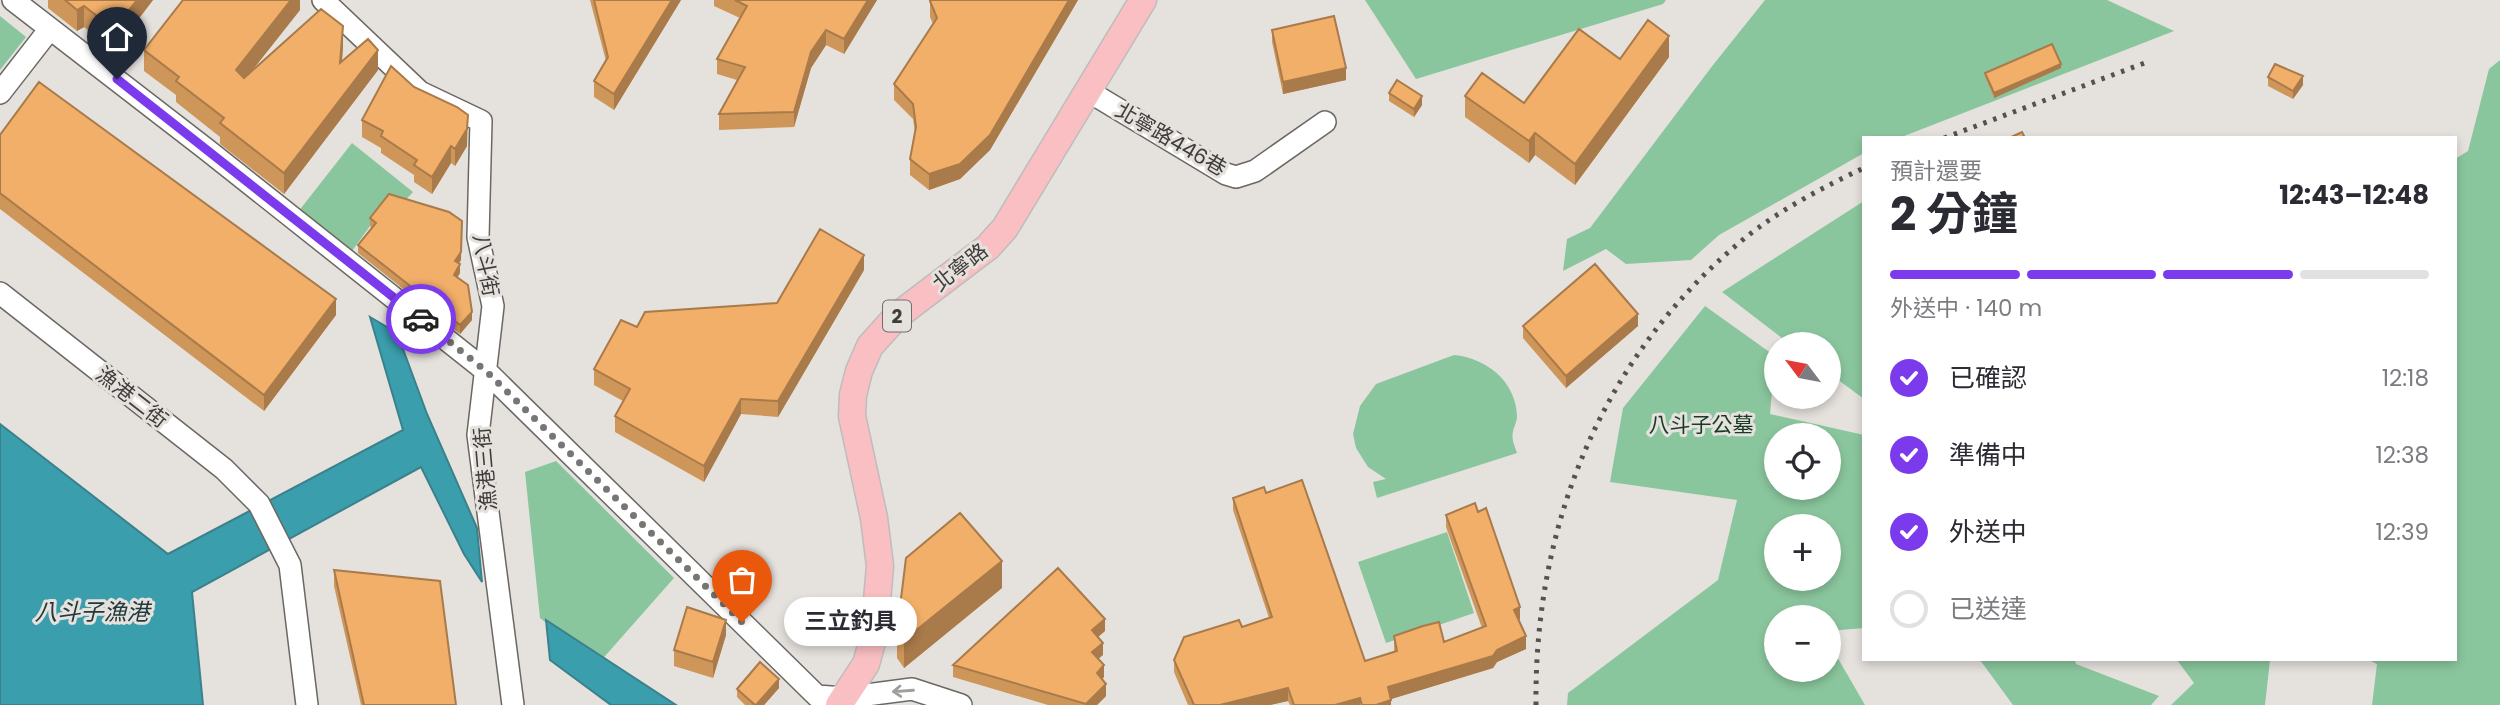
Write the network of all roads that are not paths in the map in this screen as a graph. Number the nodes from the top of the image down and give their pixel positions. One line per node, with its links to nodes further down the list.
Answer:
1 (13, 0): 4 (street)
2 (323, 0): 9 (street, 八斗街)
3 (1143, 0): 5 (main road, 北寧路 / 2)
4 (49, 30): 6 (street); 9 (street)
5 (1088, 91): 7 (street, 北寧路446巷); 10 (main road, 北寧路 / 2)
6 (0, 93)
7 (1325, 122)
8 (0, 293): 11 (street, 漁港二街)
9 (486, 371): 10 (street); 12 (street, 漁港三街)
10 (842, 702): 13 (street, one-way to 10)
11 (307, 705)
12 (513, 705)
13 (961, 705)

